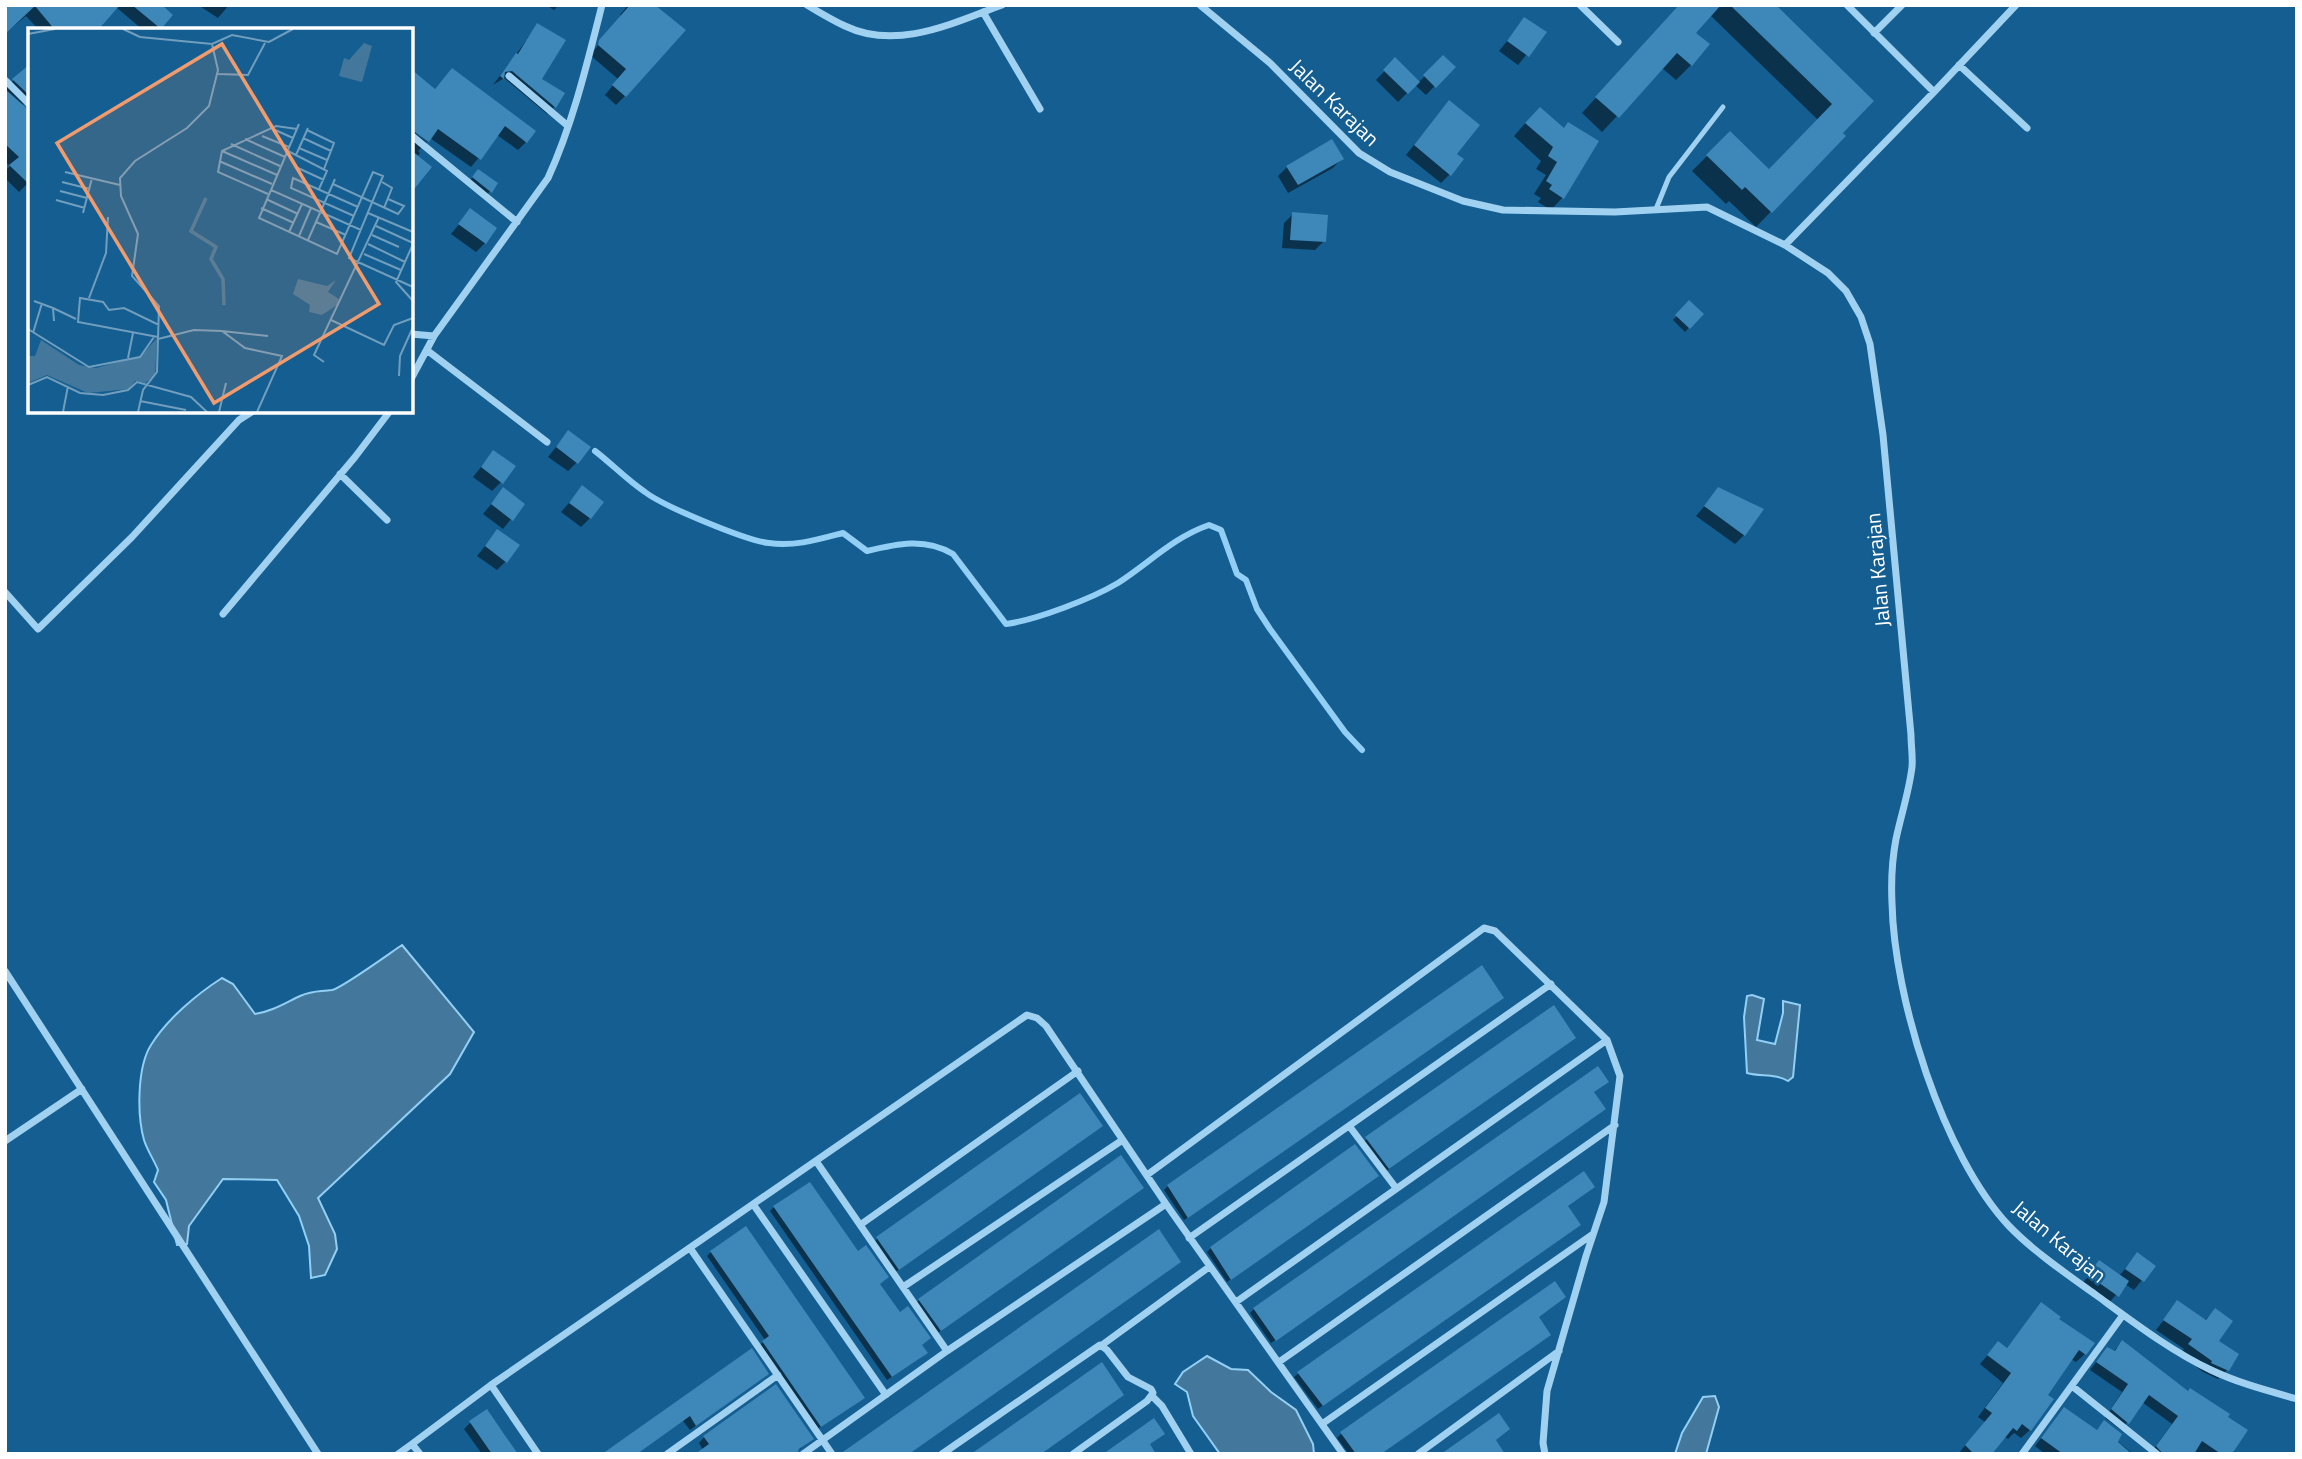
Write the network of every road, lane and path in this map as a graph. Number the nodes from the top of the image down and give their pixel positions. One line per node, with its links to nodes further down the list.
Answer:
1 (602, 5): 19 (street)
2 (807, 5): 9 (street)
3 (1002, 5): 9 (street)
4 (1200, 5): 22 (street, Jalan Karajan)
5 (1580, 5): 11 (street)
6 (1847, 5): 10 (street)
7 (1902, 5): 10 (street)
8 (2016, 5): 12 (street)
9 (983, 12): 18 (street)
10 (1874, 33): 15 (street)
11 (1618, 42)
12 (1959, 65): 15 (street); 20 (street)
13 (509, 76): 19 (street)
14 (5, 80): 16 (street)
15 (1934, 92): 24 (street)
16 (28, 103)
17 (1723, 107): 22 (lane)
18 (1040, 108)
19 (568, 125): 23 (street)
20 (2027, 128)
21 (413, 137): 23 (street)
22 (1656, 209): 24 (street, Jalan Karajan)
23 (517, 222): 26 (street)
24 (1785, 245): 57 (street, Jalan Karajan)
25 (413, 334): 26 (street)
26 (434, 336): 27 (street)
27 (428, 351): 28 (street); 31 (street)
28 (413, 376)
29 (250, 413): 34 (street)
30 (388, 413): 32 (street)
31 (547, 442)
32 (340, 474): 33 (street); 35 (street)
33 (387, 520)
34 (5, 592)
35 (223, 614)
36 (5, 971): 40 (street)
37 (1551, 984): 38 (street); 42 (street); 46 (street)
38 (1606, 1040): 41 (street); 47 (street)
39 (1078, 1071): 43 (street); 45 (street); 50 (street)
40 (82, 1090): 44 (street); 71 (street)
41 (1615, 1125): 51 (street); 61 (street)
42 (1350, 1127): 47 (street); 52 (street)
43 (1121, 1140): 46 (street); 55 (street)
44 (5, 1141)
45 (816, 1161): 48 (street); 50 (street)
46 (1147, 1175): 49 (street)
47 (1396, 1188): 56 (street)
48 (752, 1204): 53 (street); 65 (street)
49 (1166, 1204): 52 (street); 59 (street)
50 (860, 1225): 55 (street)
51 (1593, 1234): 60 (street); 68 (street)
52 (1189, 1238): 54 (street)
53 (690, 1248): 62 (street); 63 (street)
54 (1209, 1267): 56 (street); 58 (street)
55 (903, 1287): 59 (street)
56 (1236, 1302): 61 (street)
57 (2123, 1315): 64 (street); 67 (street, Jalan Karajan)
58 (1102, 1345): 66 (street); 78 (street)
59 (947, 1351): 65 (street)
60 (1560, 1351): 82 (street); 83 (street)
61 (1279, 1362): 68 (street)
62 (778, 1375): 69 (street); 75 (street)
63 (491, 1385): 70 (street); 74 (street)
64 (2072, 1386): 84 (street); 85 (street)
65 (886, 1395): 69 (street)
66 (1152, 1396): 79 (street); 80 (street)
67 (2297, 1399)
68 (1322, 1424): 81 (street)
69 (823, 1440): 76 (street); 77 (street)
70 (412, 1444): 72 (street); 73 (street)
71 (318, 1454)
72 (398, 1454)
73 (420, 1454)
74 (538, 1454)
75 (667, 1454)
76 (803, 1454)
77 (832, 1454)
78 (942, 1454)
79 (1073, 1454)
80 (1191, 1454)
81 (1343, 1454)
82 (1418, 1454)
83 (1545, 1454)
84 (2022, 1454)
85 (2157, 1454)

